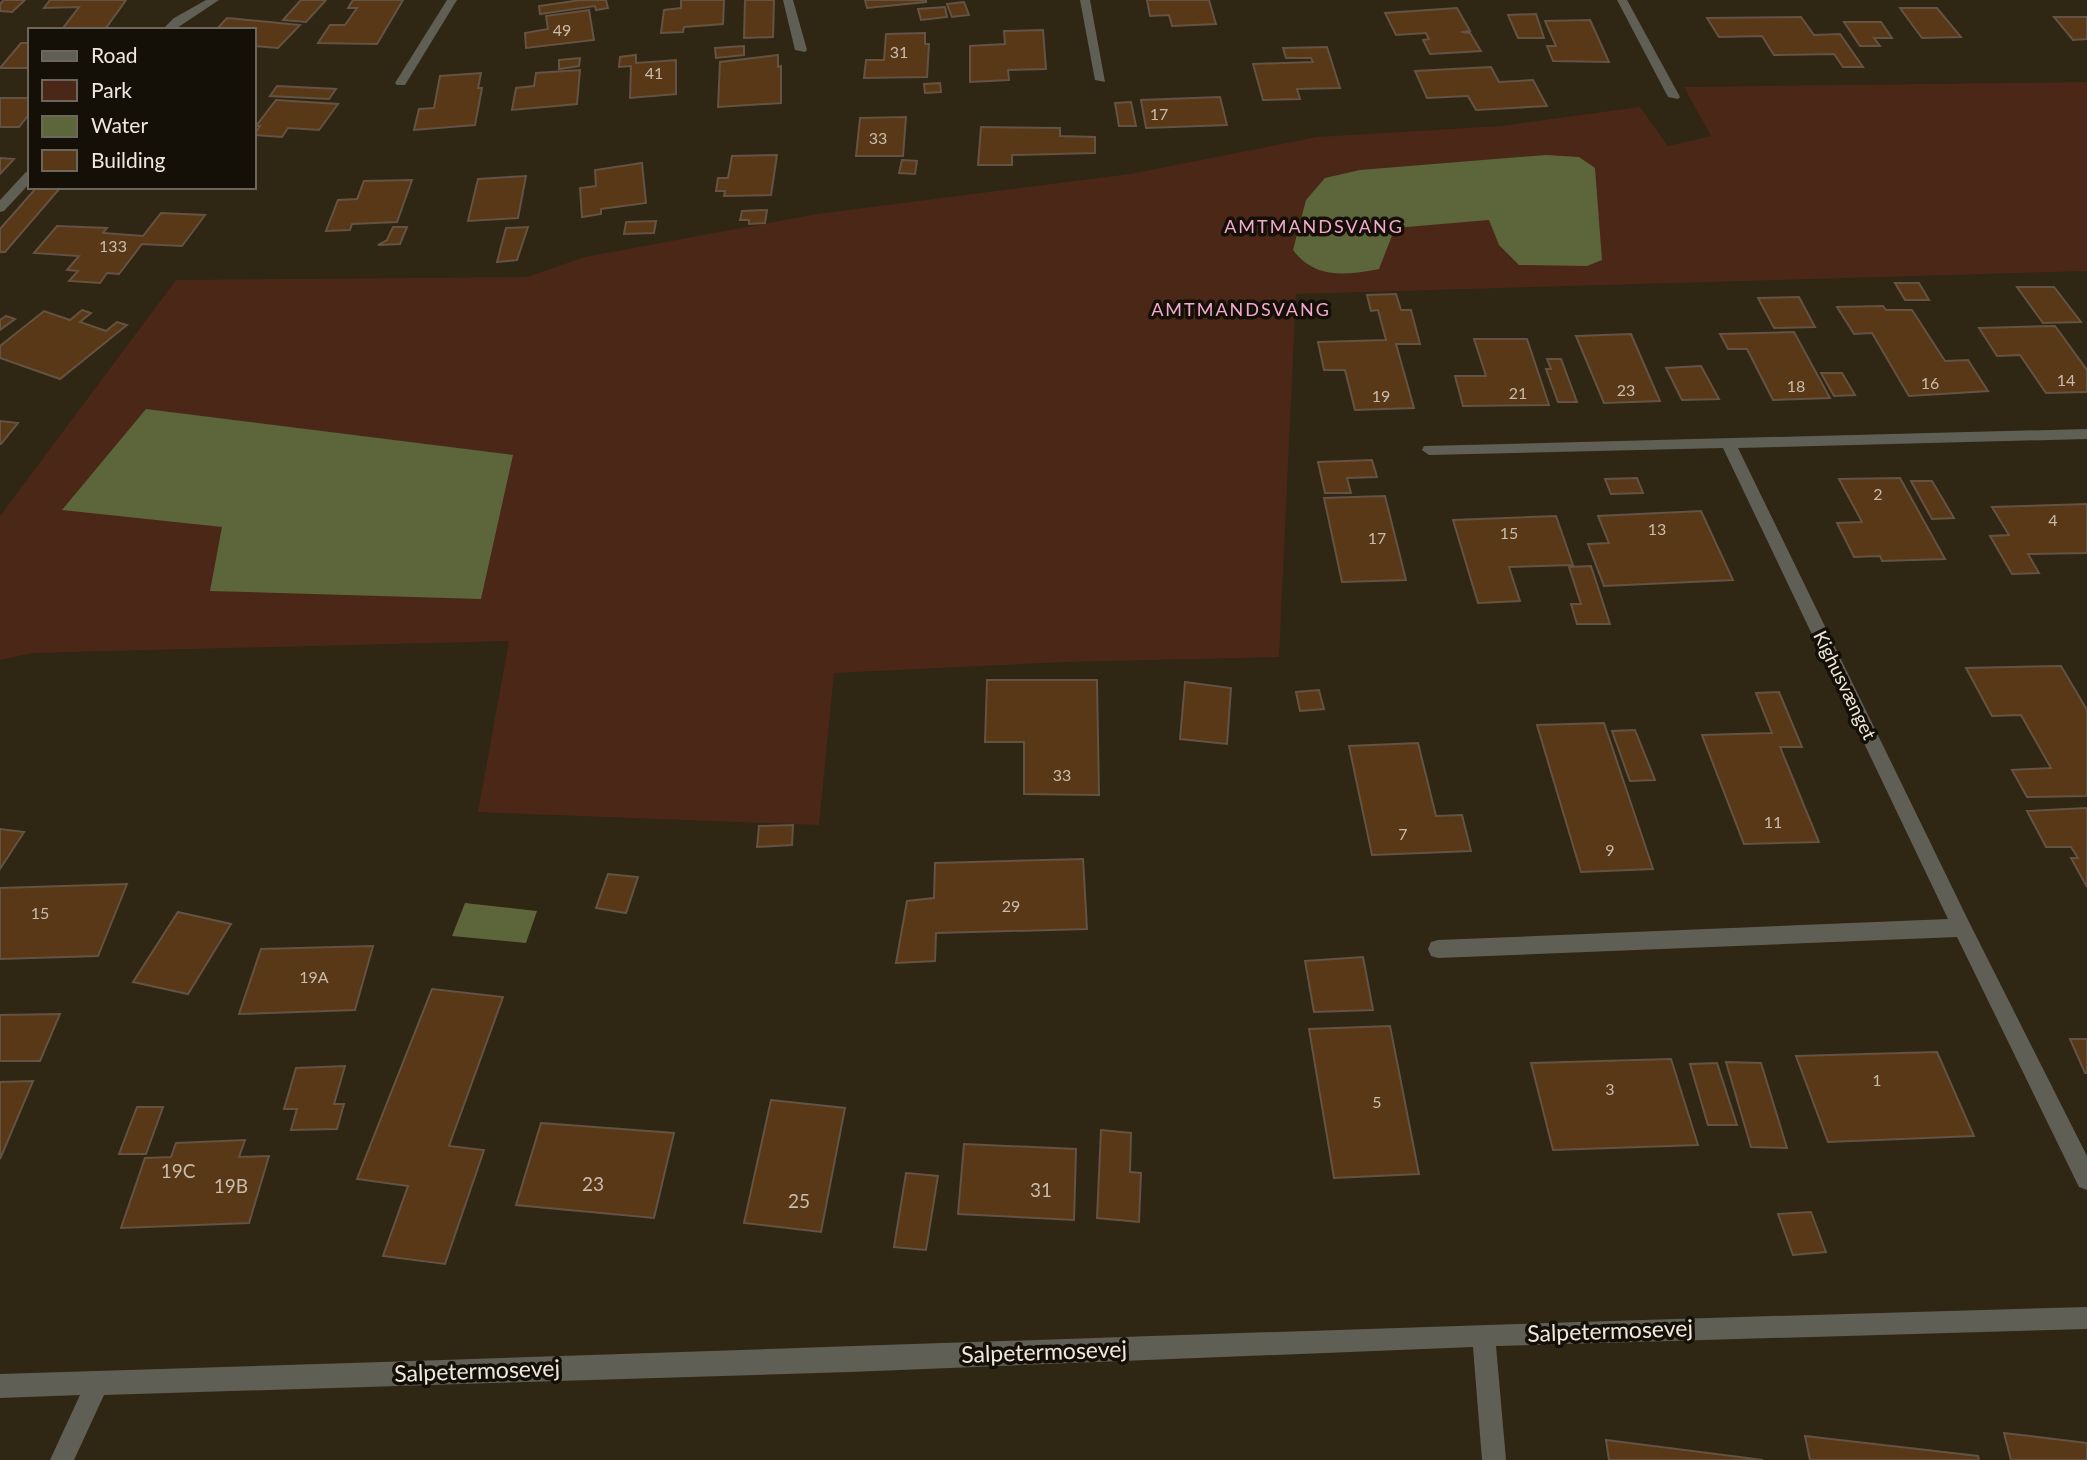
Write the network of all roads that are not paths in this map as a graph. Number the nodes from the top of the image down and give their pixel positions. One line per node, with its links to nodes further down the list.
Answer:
1 (214, 0): 6 (street)
2 (452, 0): 9 (street)
3 (788, 0): 7 (street)
4 (1085, 0): 8 (street)
5 (1622, 0): 10 (street)
6 (169, 28)
7 (801, 50)
8 (1101, 80)
9 (401, 83)
10 (1674, 97)
11 (28, 177): 12 (street)
12 (0, 208)
13 (2087, 434): 14 (street)
14 (1728, 443): 15 (street); 16 (street, Kighusvænget)
15 (1429, 450)
16 (1962, 928): 17 (street); 18 (street, Kighusvænget)
17 (1438, 950)
18 (2087, 1179)
19 (2087, 1318): 20 (street, Salpetermosevej)
20 (1484, 1335): 21 (street, Salpetermosevej); 24 (street)
21 (98, 1382): 22 (street, Salpetermosevej); 23 (street)
22 (0, 1386)
23 (62, 1460)
24 (1494, 1460)

